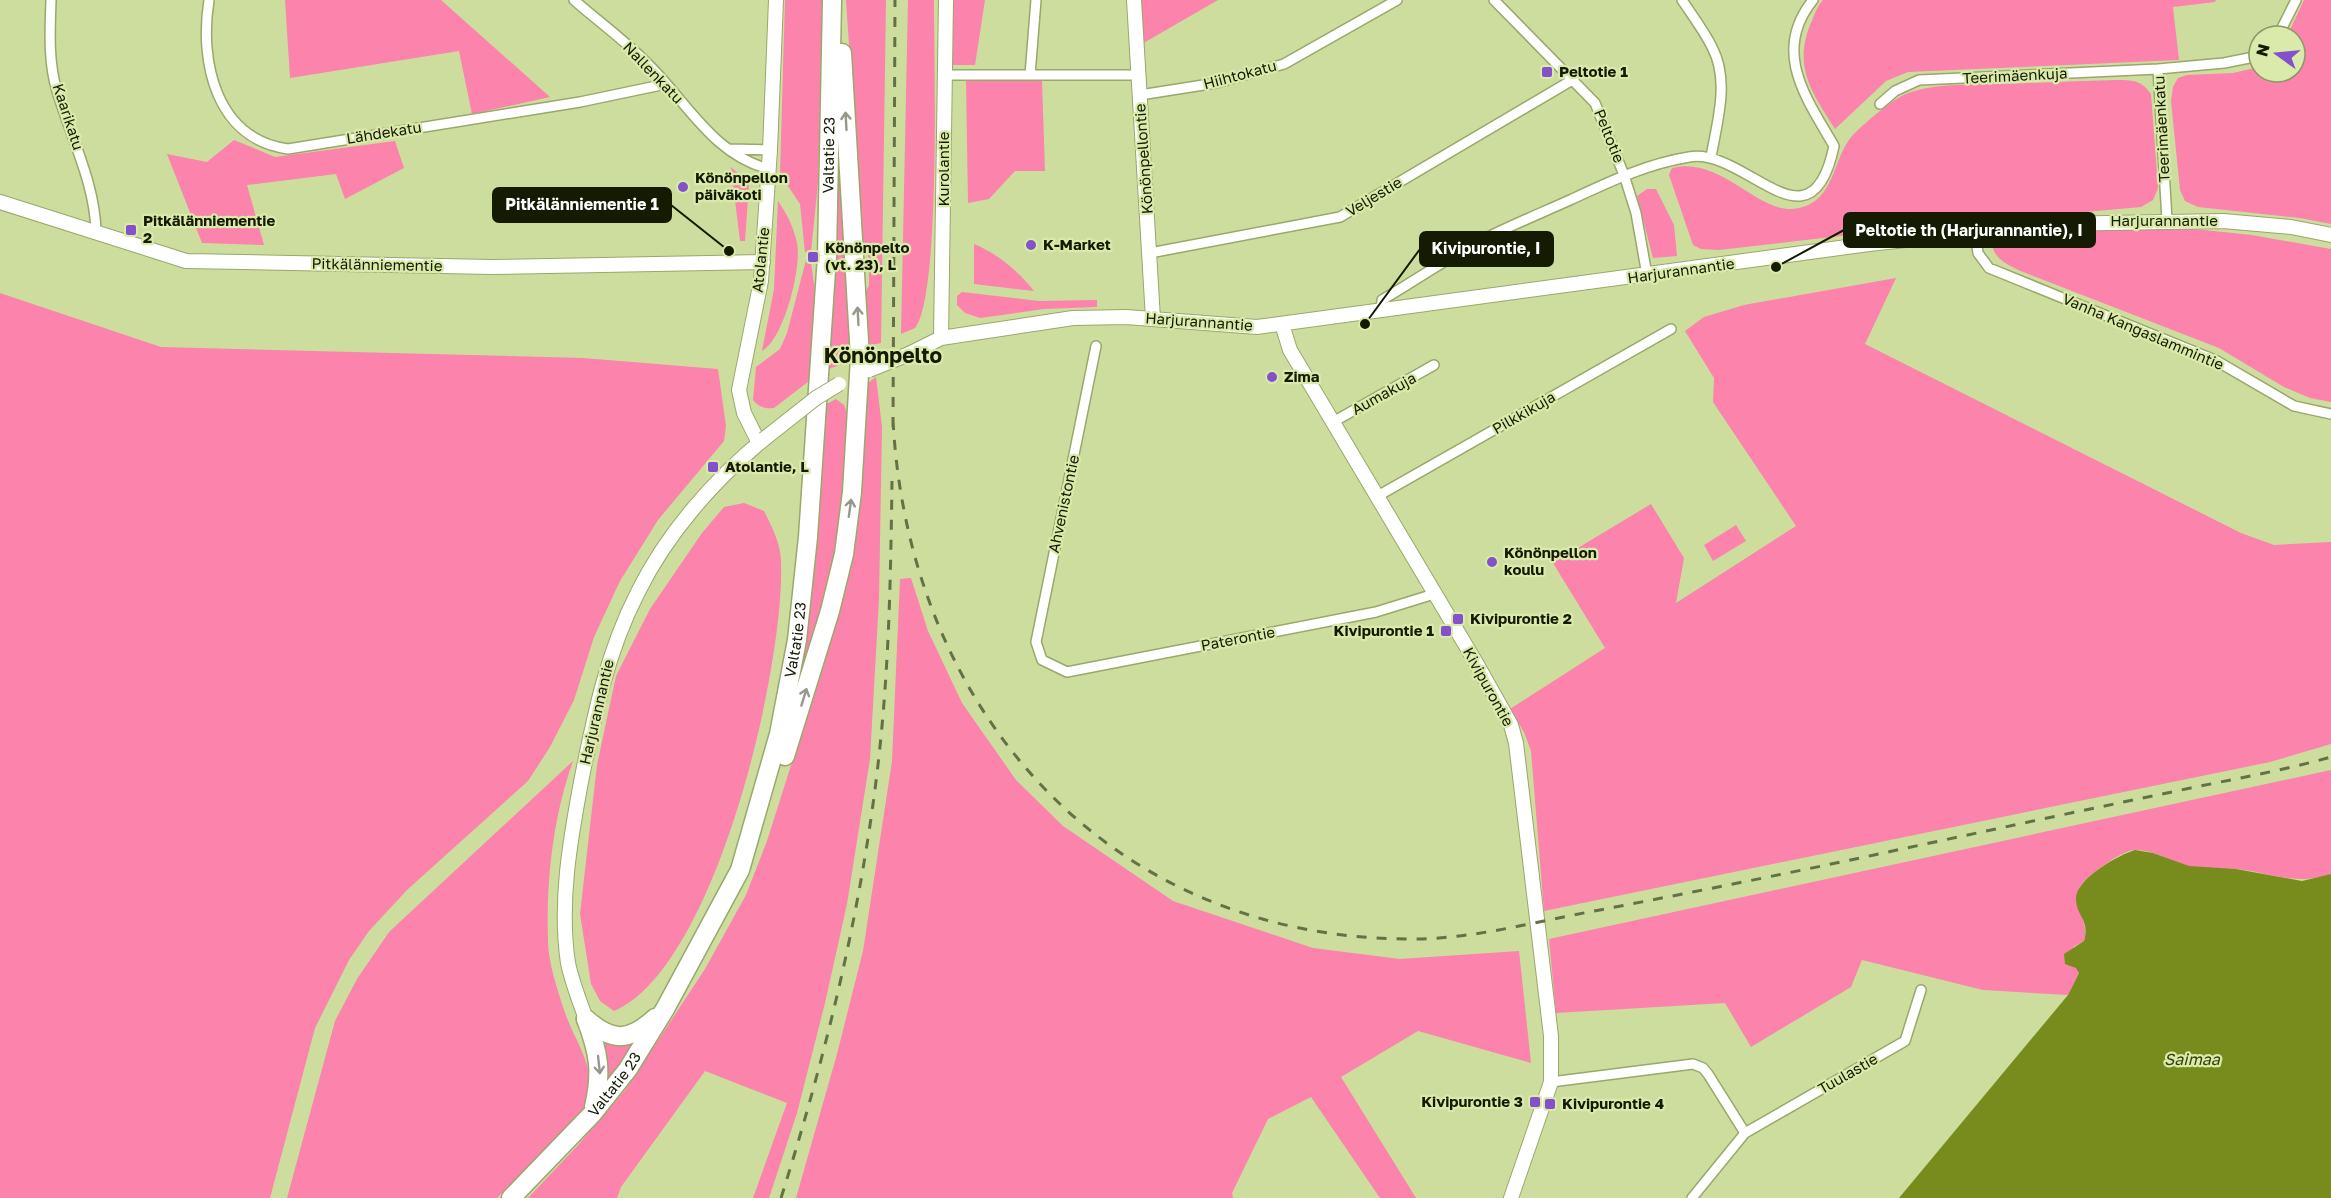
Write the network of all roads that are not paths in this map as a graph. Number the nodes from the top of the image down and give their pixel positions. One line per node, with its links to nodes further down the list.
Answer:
1 (51, 0): 32 (street, Kaarikatu)
2 (209, 0): 22 (street, Lähdekatu)
3 (574, 0): 22 (street, Nallenkatu)
4 (776, 0): 26 (street, Atolantie)
5 (832, 0): 52 (highway, Valtatie 23)
6 (839, 0): 45 (highway, one-way to 6)
7 (946, 0): 18 (street, Kurolantie)
8 (1036, 0): 19 (street)
9 (1134, 0): 20 (street, Könönpellontie)
10 (1397, 0): 23 (street, Hiihtokatu)
11 (1494, 0): 21 (street, Peltotie)
12 (1682, 0): 27 (street)
13 (1813, 0): 27 (street)
14 (2296, 0): 15 (street)
15 (2284, 24)
16 (2247, 58): 17 (street, Teerimäenkatu)
17 (2158, 69): 24 (street, Teerimäenkuja); 31 (street, Teerimäenkatu)
18 (945, 75): 19 (street); 42 (street, Kurolantie)
19 (1030, 75): 20 (street)
20 (1137, 75): 23 (street, Könönpellontie)
21 (1574, 79): 29 (street, Peltotie); 35 (street, Veljestie)
22 (666, 84): 25 (street, Nallenkatu)
23 (1140, 95): 35 (street, Könönpellontie)
24 (1880, 104)
25 (729, 149): 26 (street); 28 (street, Nallenkatu)
26 (770, 150): 28 (street, Atolantie)
27 (1711, 157): 29 (street)
28 (769, 169): 36 (street, Atolantie)
29 (1624, 175): 37 (street, Peltotie); 38 (street)
30 (0, 202): 32 (street, Pitkälänniementie)
31 (2167, 220): 33 (street, Harjurannantie); 34 (street, Harjurannantie)
32 (96, 232): 36 (street, Pitkälänniementie)
33 (1975, 233): 37 (street, Harjurannantie); 46 (street, Vanha Kangaslammintie)
34 (2331, 235)
35 (1150, 253): 39 (street, Könönpellontie)
36 (763, 262): 48 (street, Atolantie)
37 (1647, 275): 38 (street, Harjurannantie)
38 (1381, 310): 40 (street, Harjurannantie)
39 (1153, 319): 40 (street, Harjurannantie); 42 (street, Harjurannantie)
40 (1282, 324): 47 (street, Kivipurontie)
41 (1671, 329): 49 (street, Pilkkikuja)
42 (942, 338): 45 (street, Harjurannantie, bridge)
43 (1096, 346): 51 (street, Ahvenistontie)
44 (1434, 365): 47 (street, Aumakuja)
45 (865, 372): 48 (street, Harjurannantie, bridge); 52 (highway, one-way to 45)
46 (2331, 414)
47 (1333, 422): 49 (street, Kivipurontie)
48 (761, 441): 55 (street, Harjurannantie)
49 (1376, 497): 50 (street, Kivipurontie)
50 (1434, 594): 51 (street, Paterontie); 56 (street, Kivipurontie)
51 (1042, 660)
52 (740, 870): 54 (highway, Valtatie 23)
53 (1921, 990): 58 (street, Tuulastie)
54 (665, 1009): 55 (highway); 57 (highway, Valtatie 23)
55 (586, 1019): 57 (highway, one-way to 57)
56 (1551, 1082): 58 (street); 60 (street, Kivipurontie)
57 (593, 1113): 59 (highway, Valtatie 23)
58 (1745, 1133): 61 (street, Tuulastie)
59 (511, 1198)
60 (1510, 1198)
61 (1692, 1198)

